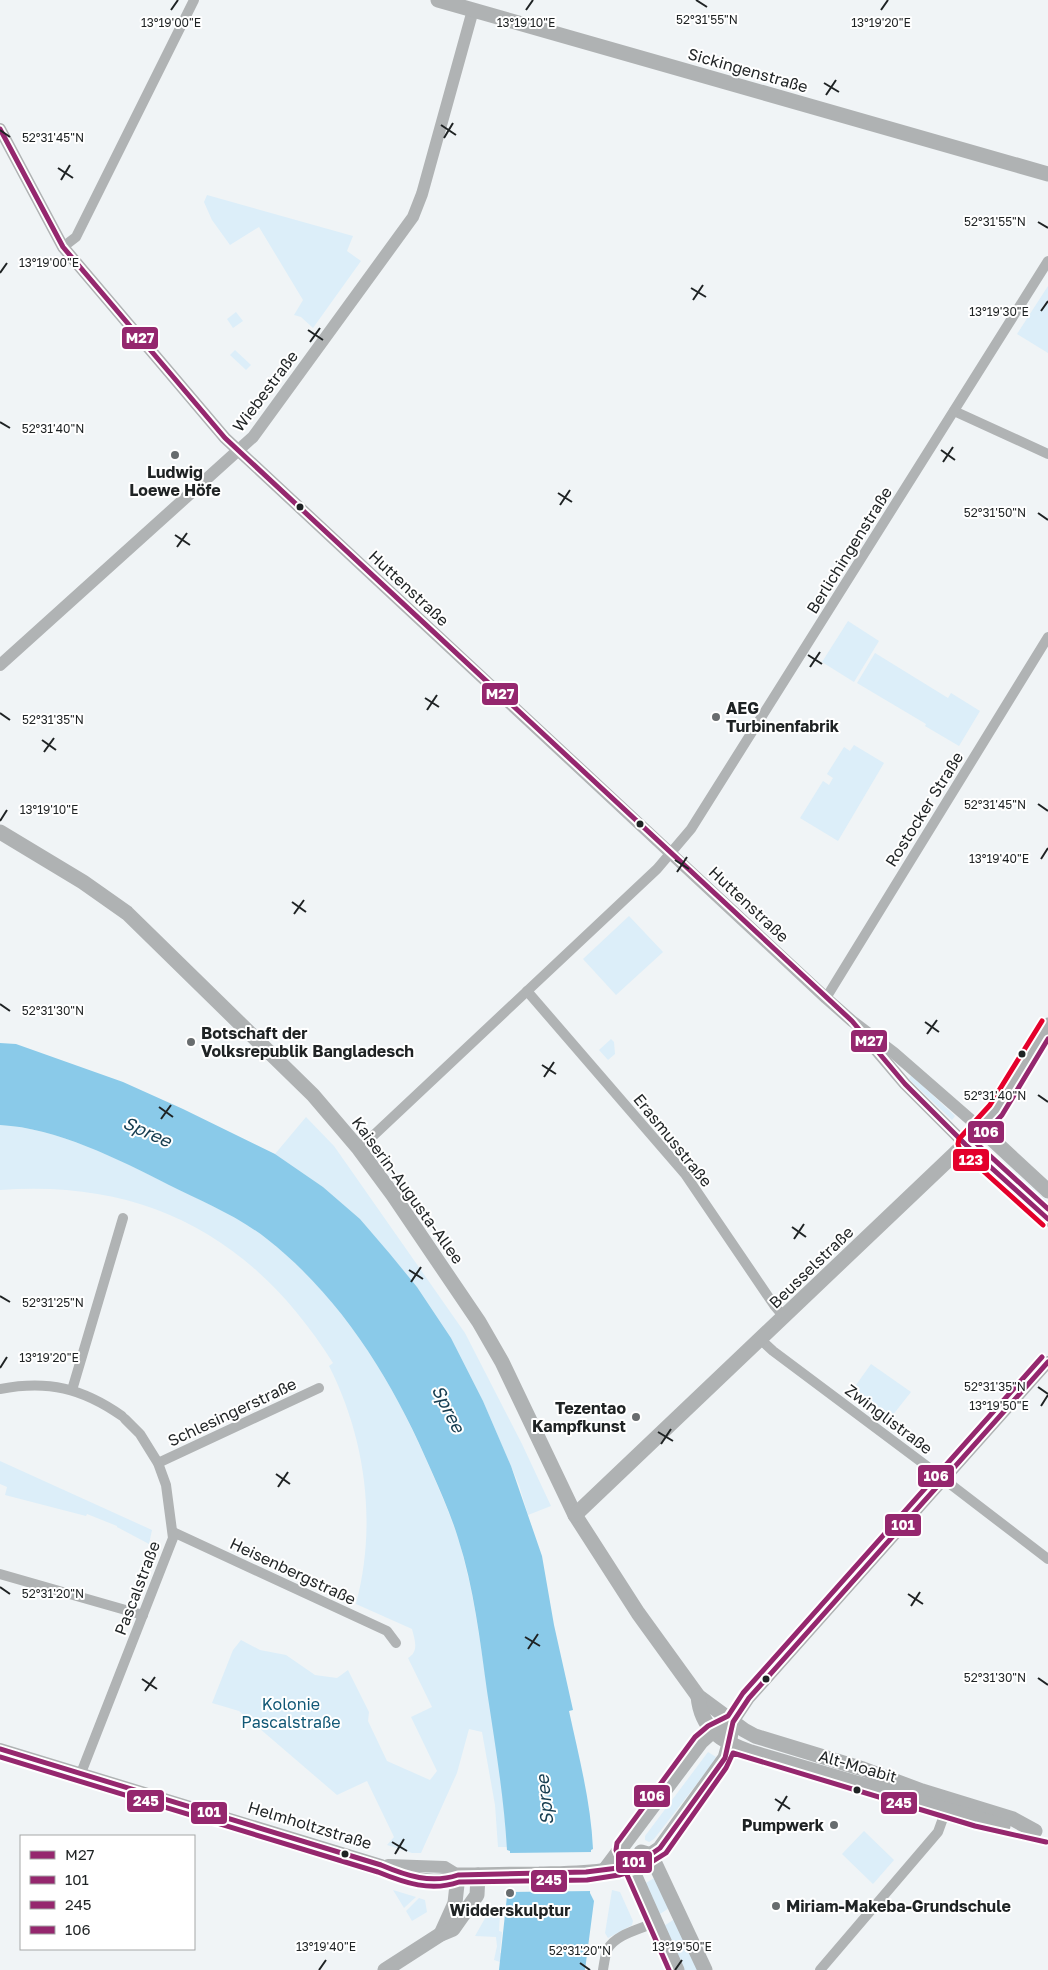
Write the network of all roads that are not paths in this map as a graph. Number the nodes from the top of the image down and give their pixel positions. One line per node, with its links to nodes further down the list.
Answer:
1 (194, 0): 6 (street)
2 (438, 0): 3 (main road, Sickingenstraße)
3 (473, 10): 5 (main road, Sickingenstraße); 9 (street, Wiebestraße)
4 (0, 129): 6 (street, Huttenstraße)
5 (1048, 174)
6 (63, 247): 9 (street, Huttenstraße)
7 (1048, 261): 8 (street, Berlichingenstraße)
8 (954, 412): 10 (street); 14 (street, Berlichingenstraße)
9 (238, 451): 12 (street, Wiebestraße); 14 (street, Huttenstraße)
10 (1048, 454)
11 (1048, 637): 16 (street, Rostocker Straße)
12 (0, 665)
13 (0, 832): 21 (main road, Kaiserin-Augusta-Allee)
14 (670, 853): 15 (street, Berlichingenstraße); 16 (street, Huttenstraße)
15 (527, 991): 21 (street, Berlichingenstraße); 25 (street, Erasmusstraße)
16 (826, 998): 17 (street, Huttenstraße)
17 (852, 1021): 19 (street, Huttenstraße); 20 (street, Huttenstraße)
18 (1048, 1025): 19 (main road, Beusselstraße)
19 (980, 1128): 20 (main road, Beusselstraße); 22 (main road)
20 (966, 1144): 24 (main road); 25 (main road, Beusselstraße)
21 (359, 1148): 33 (main road, Kaiserin-Augusta-Allee)
22 (1048, 1191)
23 (123, 1218): 30 (street)
24 (1048, 1219)
25 (784, 1317): 26 (main road, Beusselstraße)
26 (760, 1339): 32 (street, Zwinglistraße); 33 (main road, Beusselstraße)
27 (1048, 1362): 32 (street)
28 (320, 1388): 31 (street, Schlesingerstraße)
29 (0, 1389): 30 (street, Pascalstraße)
30 (72, 1390): 31 (street, Pascalstraße)
31 (158, 1463): 34 (street, Pascalstraße)
32 (944, 1480): 35 (street, Zwinglistraße); 40 (street)
33 (575, 1515): 39 (main road, Alt-Moabit)
34 (173, 1532): 37 (street, Pascalstraße); 38 (street, Heisenbergstraße)
35 (1048, 1559)
36 (0, 1574): 37 (street)
37 (143, 1615): 44 (street, Pascalstraße)
38 (396, 1643)
39 (698, 1696): 40 (main road, Alt-Moabit); 41 (main road, Alt-Moabit)
40 (732, 1722): 41 (main road); 42 (main road); 46 (main road, Alt-Moabit)
41 (712, 1732): 42 (main road, Alt-Moabit); 47 (main road)
42 (729, 1744): 45 (main road, Alt-Moabit); 48 (main road)
43 (0, 1749): 44 (street, Helmholtzstraße)
44 (81, 1773): 51 (street, Helmholtzstraße)
45 (946, 1810): 46 (main road, Alt-Moabit); 60 (street)
46 (1041, 1833)
47 (623, 1847): 48 (main road); 49 (main road); 50 (main road)
48 (651, 1855): 49 (main road, Helmholtzstraße); 53 (main road)
49 (629, 1864): 50 (main road, Helmholtzstraße); 54 (main road)
50 (599, 1872): 52 (main road, Helmholtzstraße)
51 (458, 1875): 52 (main road, Helmholtzstraße); 55 (main road)
52 (478, 1875): 55 (main road)
53 (678, 1912): 54 (main road); 59 (main road)
54 (656, 1922): 57 (street); 58 (main road)
55 (441, 1934): 56 (main road)
56 (385, 1970)
57 (603, 1970)
58 (677, 1970)
59 (705, 1970)
60 (820, 1970)

